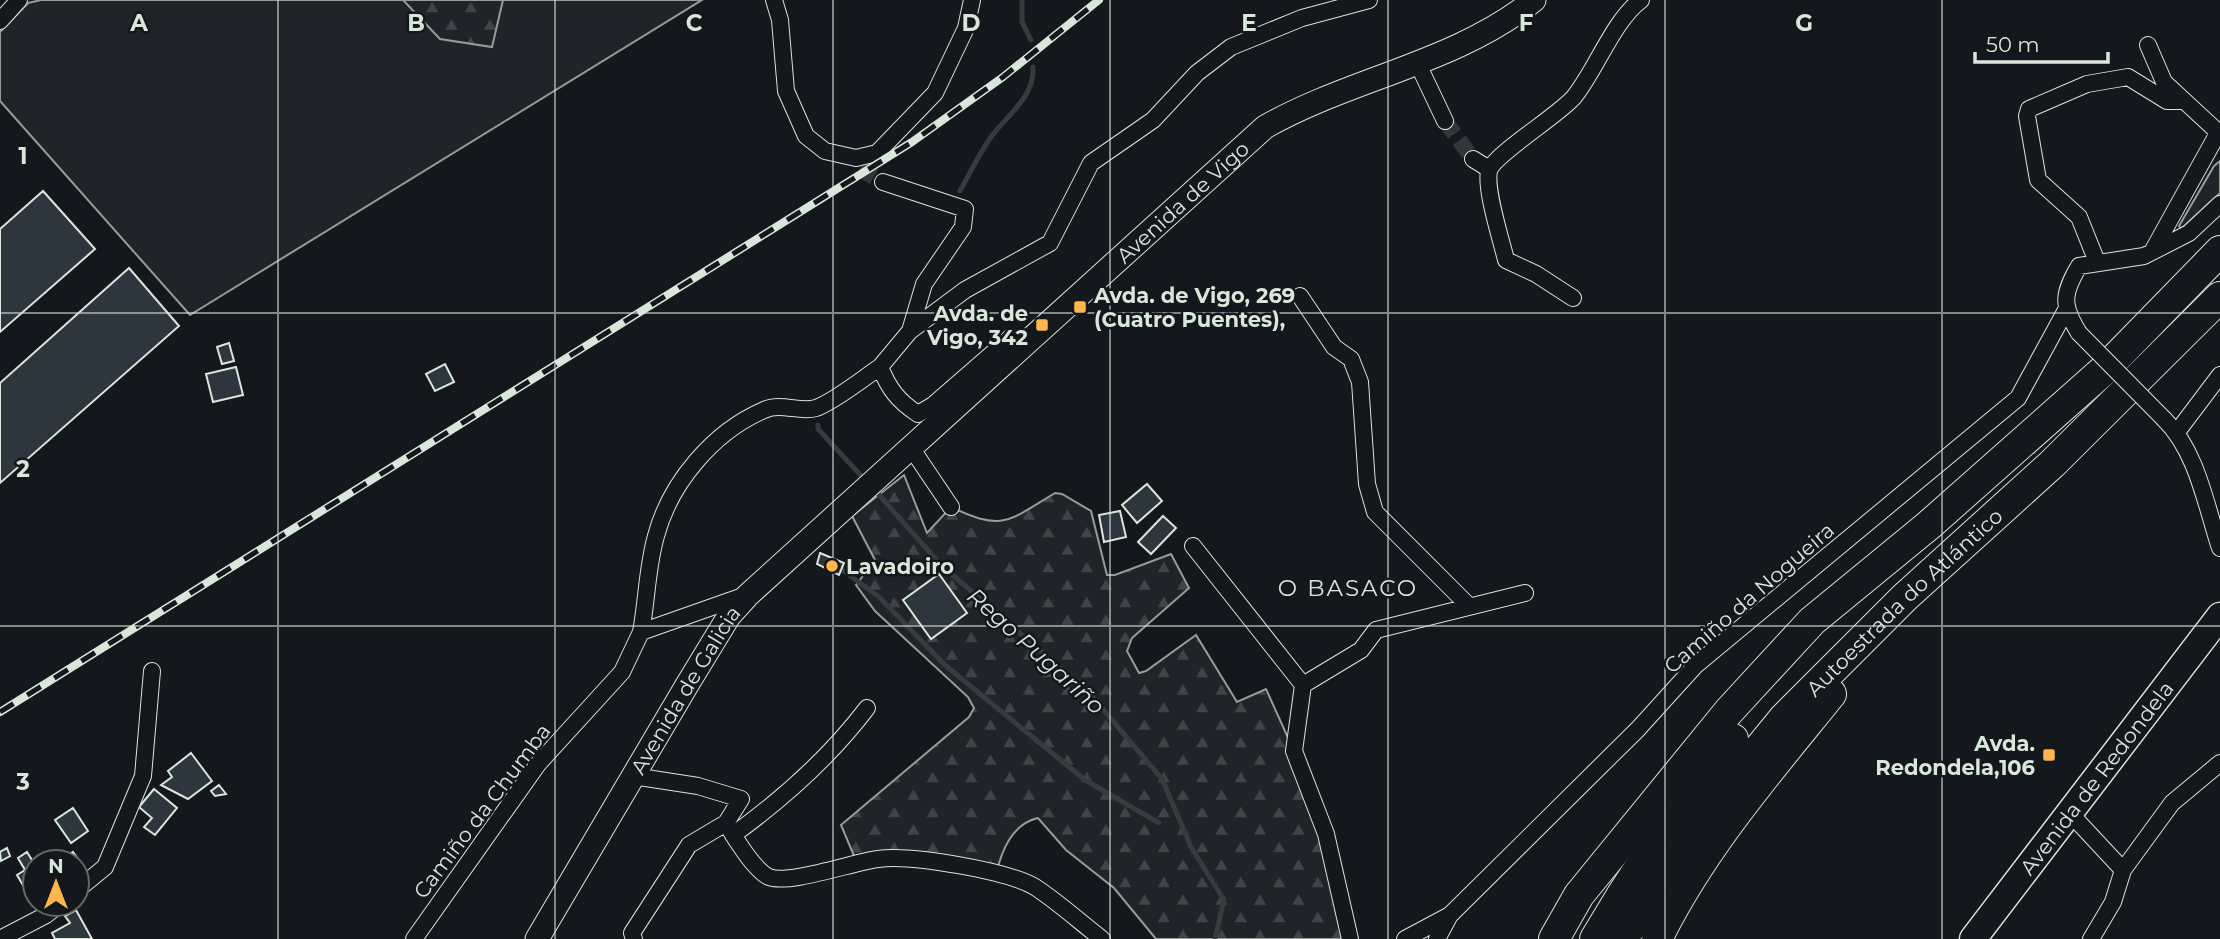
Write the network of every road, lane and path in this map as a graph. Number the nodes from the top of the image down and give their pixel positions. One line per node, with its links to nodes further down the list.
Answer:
1 (19, 0): 7 (street)
2 (774, 0): 13 (street)
3 (972, 0): 13 (street)
4 (1369, 0): 26 (street)
5 (1534, 0): 9 (main road, Avenida de Vigo)
6 (1641, 0): 16 (street)
7 (0, 21)
8 (2148, 45): 10 (street)
9 (1418, 62): 11 (street); 27 (main road, Avenida de Vigo)
10 (2183, 101): 12 (street); 21 (street)
11 (1445, 121)
12 (2219, 134): 20 (street)
13 (825, 150): 15 (street)
14 (1473, 159): 16 (street)
15 (860, 169)
16 (1489, 169): 24 (street)
17 (883, 182): 26 (street)
18 (2220, 204): 20 (street)
19 (2220, 251): 35 (highway, Autoestrada do Atlántico)
20 (2152, 252): 21 (street)
21 (2096, 262): 25 (street, Camiño da Nogueira)
22 (1300, 296): 40 (street)
23 (2220, 297): 32 (highway, Autoestrada do Atlántico)
24 (1573, 298)
25 (2066, 310): 30 (street, bridge); 53 (street, Camiño da Nogueira)
26 (910, 331): 28 (street, Camiño da Chumba)
27 (1029, 341): 28 (street); 31 (main road, Avenida de Vigo)
28 (880, 368): 42 (street, Camiño da Chumba)
29 (2220, 375): 30 (street)
30 (2177, 432): 37 (street)
31 (907, 453): 33 (main road, Avenida de Vigo); 34 (street)
32 (2052, 464): 66 (highway, Autoestrada do Atlántico); 67 (highway)
33 (880, 477): 39 (main road, Avenida de Galicia)
34 (951, 507)
35 (1929, 525): 52 (highway, Autoestrada do Atlántico); 65 (highway, Autoestrada do Atlántico)
36 (1193, 545): 44 (street)
37 (2220, 548)
38 (1525, 593): 40 (street)
39 (748, 595): 42 (street); 47 (main road, Avenida de Galicia)
40 (1468, 605): 44 (street)
41 (2220, 616): 48 (highway, Avenida de Redondela)
42 (641, 632): 56 (street, Camiño da Chumba)
43 (152, 671): 51 (street)
44 (1303, 684): 60 (street)
45 (867, 708): 49 (street)
46 (2220, 763): 50 (street)
47 (633, 776): 49 (street); 57 (main road, Avenida de Galicia)
48 (2068, 811): 50 (street); 68 (highway, Avenida de Redondela)
49 (729, 829): 58 (street); 59 (street)
50 (2123, 870): 69 (street)
51 (91, 878)
52 (1578, 895): 63 (highway); 64 (highway, Autoestrada do Atlántico)
53 (1450, 915): 61 (street, Camiño da Nogueira); 62 (street, Camiño da Nogueira)
54 (40, 918): 55 (street)
55 (0, 939)
56 (414, 939)
57 (537, 939)
58 (634, 939)
59 (1102, 939)
60 (1350, 939)
61 (1405, 939)
62 (1437, 939)
63 (1547, 939)
64 (1554, 939)
65 (1595, 939)
66 (1623, 939)
67 (1657, 939)
68 (1972, 939)
69 (2091, 939)

